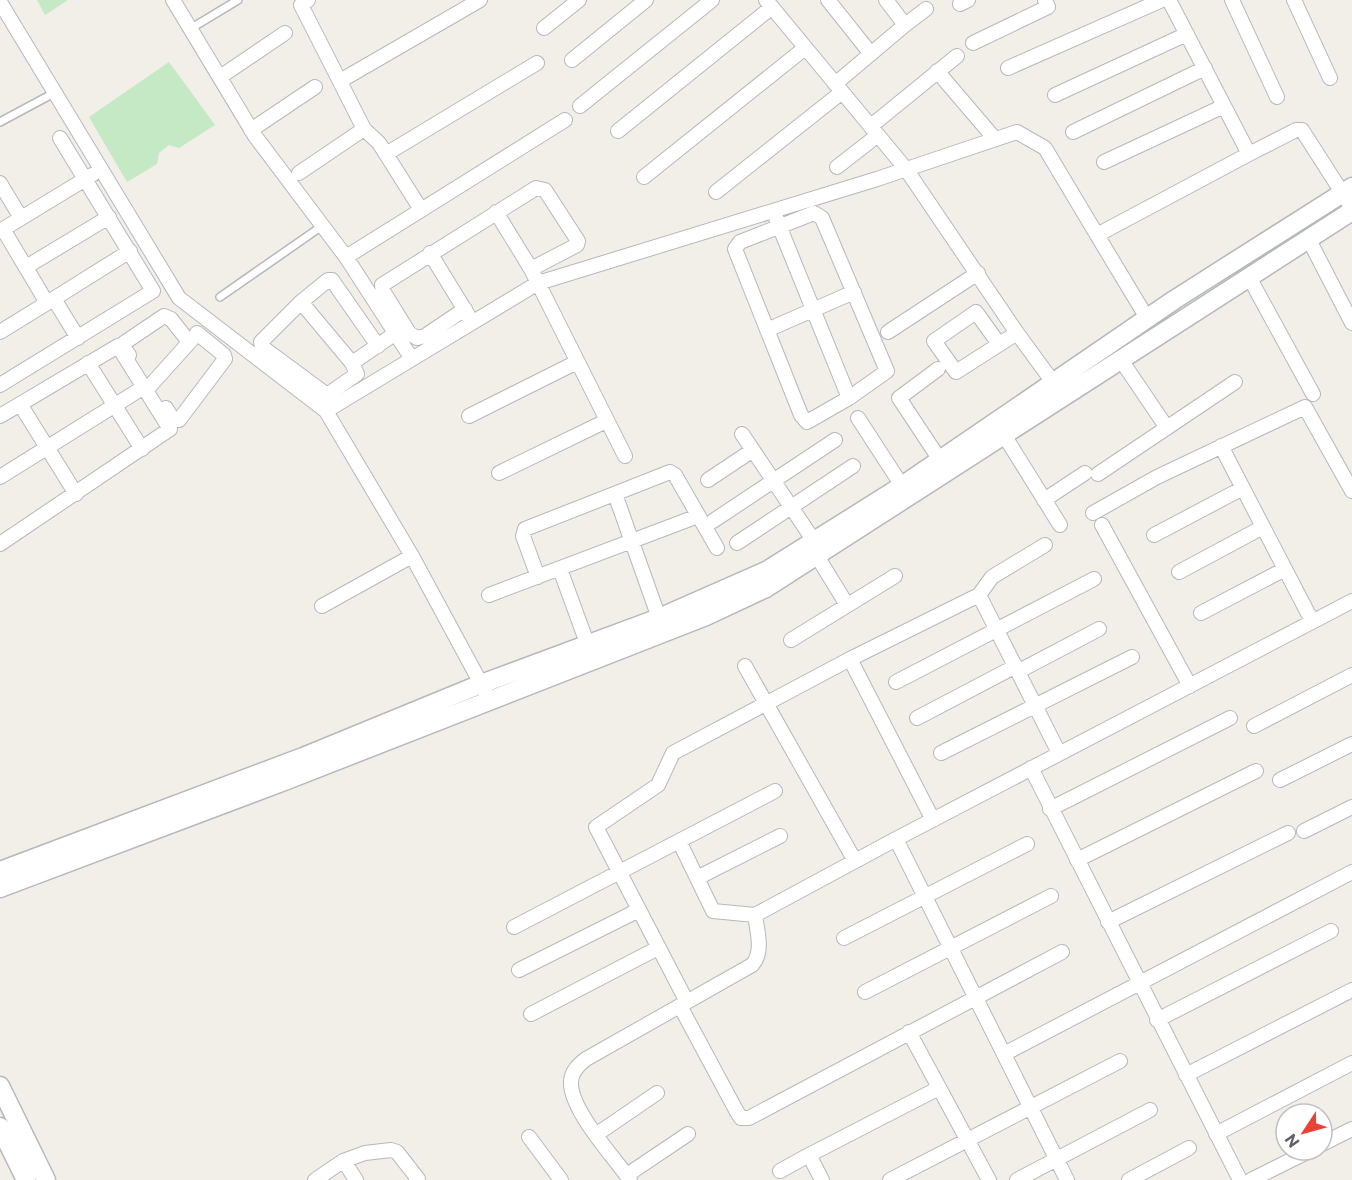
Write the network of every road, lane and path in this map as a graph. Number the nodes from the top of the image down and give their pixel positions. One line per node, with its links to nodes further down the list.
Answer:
1 (173, 0): 20 (street)
2 (238, 0): 20 (lane)
3 (308, 0): 34 (street)
4 (480, 0): 34 (street)
5 (579, 0): 19 (street)
6 (646, 0): 27 (street)
7 (712, 0): 40 (street)
8 (828, 0): 25 (street)
9 (886, 0): 18 (street)
10 (1162, 0): 29 (street)
11 (1170, 0): 22 (street)
12 (1232, 0): 39 (street)
13 (1294, 0): 33 (street)
14 (1048, 1): 23 (street)
15 (0, 2): 37 (street)
16 (769, 3): 24 (street); 46 (street)
17 (926, 9): 18 (street)
18 (905, 25): 25 (street)
19 (544, 28)
20 (190, 29): 32 (street)
21 (285, 33): 32 (street)
22 (1187, 34): 30 (street); 38 (street)
23 (973, 43)
24 (805, 48): 36 (street); 58 (street)
25 (871, 54): 36 (street)
26 (957, 56): 31 (street)
27 (572, 60)
28 (537, 63): 51 (street)
29 (1008, 68)
30 (1205, 68): 41 (street); 48 (street)
31 (937, 71): 47 (street); 50 (street)
32 (220, 77): 45 (street)
33 (1330, 78)
34 (340, 81): 44 (street)
35 (315, 87): 45 (street)
36 (838, 88): 47 (street); 61 (street)
37 (54, 93): 43 (lane); 55 (street)
38 (1055, 95)
39 (1277, 97)
40 (580, 105)
41 (1224, 106): 52 (street); 53 (street)
42 (565, 120): 63 (street)
43 (0, 122)
44 (364, 129): 51 (street); 57 (street)
45 (251, 130): 68 (street)
46 (618, 131)
47 (875, 131): 54 (street); 56 (street)
48 (1073, 132)
49 (60, 138): 59 (street)
50 (995, 140): 56 (street); 71 (street)
51 (386, 154): 63 (street)
52 (1249, 154): 62 (street); 71 (street)
53 (1104, 162)
54 (837, 167)
55 (101, 169): 59 (street); 83 (street)
56 (906, 169): 64 (street); 78 (street)
57 (299, 173)
58 (644, 177)
59 (85, 179): 66 (street); 67 (street)
60 (0, 183): 67 (street)
61 (716, 192)
62 (1350, 200): 72 (street); 88 (street)
63 (420, 208): 75 (street)
64 (773, 210): 69 (street); 80 (street)
65 (496, 212): 74 (street); 77 (street); 77 (street)
66 (109, 217): 73 (street); 76 (street)
67 (21, 218): 70 (street)
68 (322, 226): 75 (street); 82 (lane)
69 (779, 226): 81 (street); 87 (street); 92 (street)
70 (2, 230): 76 (street)
71 (1097, 235): 88 (street)
72 (1308, 238): 79 (street); 91 (street)
73 (130, 251): 84 (street); 97 (street)
74 (430, 253): 86 (street); 86 (street)
75 (346, 257): 95 (street)
76 (26, 267): 84 (street)
77 (531, 269): 80 (street)
78 (978, 273): 94 (street); 96 (street)
79 (1249, 277): 102 (street); 111 (street)
80 (538, 283): 90 (street); 103 (street)
81 (854, 292): 87 (street); 112 (street)
82 (220, 297)
83 (179, 298): 89 (street); 115 (street)
84 (50, 301): 93 (street); 97 (street)
85 (301, 302): 100 (street); 105 (street); 105 (street)
86 (465, 309): 90 (street)
87 (813, 310): 92 (street); 112 (street)
88 (1147, 318): 110 (street)
89 (209, 319): 98 (street); 116 (street)
90 (473, 322): 101 (street)
91 (1352, 323)
92 (767, 330): 112 (street)
93 (0, 332)
94 (888, 332)
95 (396, 333): 100 (street); 101 (street)
96 (1017, 333): 99 (street); 110 (street)
97 (78, 338): 108 (street)
98 (193, 338): 109 (street); 109 (street); 109 (street)
99 (999, 344): 99 (street)
100 (378, 346): 105 (street)
101 (412, 358): 116 (street)
102 (1121, 360): 110 (street); 121 (street)
103 (577, 362): 118 (street); 120 (street)
104 (88, 363): 109 (street); 113 (street); 114 (street)
105 (352, 363)
106 (938, 369): 130 (street)
107 (1235, 382): 121 (street)
108 (0, 385)
109 (147, 387): 114 (street); 127 (street)
110 (1059, 389): 123 (street); 130 (street)
111 (1313, 394)
112 (849, 398)
113 (20, 404): 117 (street); 126 (street)
114 (115, 405): 126 (street); 127 (street)
115 (0, 407)
116 (326, 411): 157 (street)
117 (0, 416)
118 (469, 416)
119 (858, 418): 137 (street)
120 (606, 421): 129 (street); 132 (street)
121 (1167, 428): 141 (street)
122 (742, 434): 128 (street)
123 (1004, 435): 137 (street); 141 (street)
124 (835, 440): 135 (street)
125 (1221, 446): 136 (street); 138 (street); 143 (street)
126 (47, 447): 133 (street); 139 (street)
127 (142, 450): 139 (street)
128 (753, 450): 134 (street); 135 (street)
129 (625, 456)
130 (940, 460): 137 (street)
131 (853, 466): 142 (street)
132 (499, 473)
133 (0, 477)
134 (708, 480)
135 (774, 481): 142 (street); 145 (street)
136 (1243, 488): 149 (street); 150 (street)
137 (905, 491): 156 (street)
138 (1352, 492)
139 (76, 494): 151 (street)
140 (615, 494): 144 (street); 152 (street); 162 (street)
141 (1044, 500): 146 (street)
142 (792, 507): 153 (street); 156 (street)
143 (1093, 513)
144 (698, 516): 152 (street); 155 (street)
145 (713, 521)
146 (1060, 525)
147 (1102, 525): 182 (street)
148 (0, 527): 151 (street)
149 (1263, 527): 159 (street); 160 (street)
150 (1154, 535)
151 (4, 542)
152 (632, 542): 158 (street); 170 (street)
153 (737, 543)
154 (1045, 545): 165 (street)
155 (717, 548)
156 (816, 549): 168 (street); 170 (street); 183 (street)
157 (412, 556): 167 (street); 183 (street)
158 (560, 569): 162 (street); 175 (street)
159 (1285, 569): 169 (street); 171 (street)
160 (1179, 572)
161 (895, 576): 168 (street)
162 (538, 577): 164 (street)
163 (1094, 579): 173 (street)
164 (489, 595)
165 (979, 595): 173 (street); 177 (street)
166 (1352, 601): 171 (street)
167 (322, 606)
168 (848, 606): 174 (street)
169 (1201, 613)
170 (659, 618): 175 (street)
171 (1312, 621): 182 (street)
172 (1099, 629): 179 (street)
173 (998, 630): 179 (street); 181 (street)
174 (791, 640)
175 (587, 643): 183 (street)
176 (1132, 657): 185 (street)
177 (850, 659): 184 (street); 198 (street)
178 (745, 666): 184 (street)
179 (1017, 669): 185 (street); 186 (street)
180 (1352, 675): 188 (street)
181 (896, 682)
182 (1190, 686): 191 (street)
183 (485, 691): 207 (street); 211 (street)
184 (767, 705): 206 (street); 209 (street)
185 (1037, 706): 190 (street); 191 (street)
186 (917, 718)
187 (1230, 718): 197 (street)
188 (1254, 726)
189 (1352, 744): 194 (street)
190 (941, 753)
191 (1059, 753): 192 (street)
192 (1031, 768): 197 (street); 198 (street)
193 (1256, 771): 205 (street)
194 (1281, 780)
195 (776, 791): 203 (street)
196 (1352, 807): 199 (street)
197 (1050, 808): 205 (street)
198 (933, 820): 202 (street)
199 (1304, 831)
200 (1288, 833): 216 (street)
201 (780, 836): 210 (street)
202 (896, 839): 206 (street); 212 (street)
203 (679, 841): 209 (street); 210 (street)
204 (1028, 844): 212 (street)
205 (1077, 860): 216 (street)
206 (855, 861): 215 (street)
207 (0, 871)
208 (1352, 872): 224 (street)
209 (620, 873): 214 (street); 217 (street)
210 (697, 878): 215 (street)
211 (0, 888)
212 (925, 896): 219 (street); 220 (street)
213 (1051, 896): 220 (street)
214 (639, 910): 221 (street); 223 (street)
215 (755, 915): 228 (street)
216 (1108, 922): 224 (street)
217 (514, 927)
218 (1331, 931): 230 (street)
219 (844, 938)
220 (950, 947): 226 (street); 227 (street)
221 (658, 948): 228 (street); 229 (street)
222 (1062, 952): 227 (street)
223 (519, 970)
224 (1138, 983): 230 (street); 232 (street)
225 (1352, 990): 235 (street)
226 (865, 992)
227 (976, 999): 231 (street); 232 (street)
228 (684, 1004): 231 (street); 243 (street)
229 (531, 1014)
230 (1157, 1020): 235 (street)
231 (909, 1032): 237 (street)
232 (1004, 1054): 239 (street)
233 (1120, 1061): 239 (street)
234 (1352, 1063): 245 (street)
235 (1186, 1075): 245 (street)
236 (0, 1086): 256 (street)
237 (939, 1088): 248 (street); 250 (street)
238 (657, 1093): 243 (street)
239 (1031, 1108): 248 (street); 251 (street)
240 (1149, 1110): 251 (street)
241 (0, 1127): 255 (street)
242 (1352, 1129): 247 (street)
243 (597, 1134): 254 (street)
244 (688, 1134): 254 (street)
245 (1216, 1134): 266 (street)
246 (529, 1137): 259 (street)
247 (1334, 1138)
248 (968, 1141): 261 (street); 262 (street)
249 (1189, 1148): 265 (street)
250 (809, 1155): 253 (street); 260 (street)
251 (1057, 1159): 263 (street); 264 (street)
252 (1287, 1162): 267 (street)
253 (780, 1171)
254 (628, 1178)
255 (26, 1180)
256 (46, 1180)
257 (315, 1180): 258 (street)
258 (416, 1180)
259 (561, 1180)
260 (822, 1180)
261 (890, 1180)
262 (989, 1180)
263 (1017, 1180)
264 (1067, 1180)
265 (1129, 1180)
266 (1240, 1180)
267 (1251, 1180)

